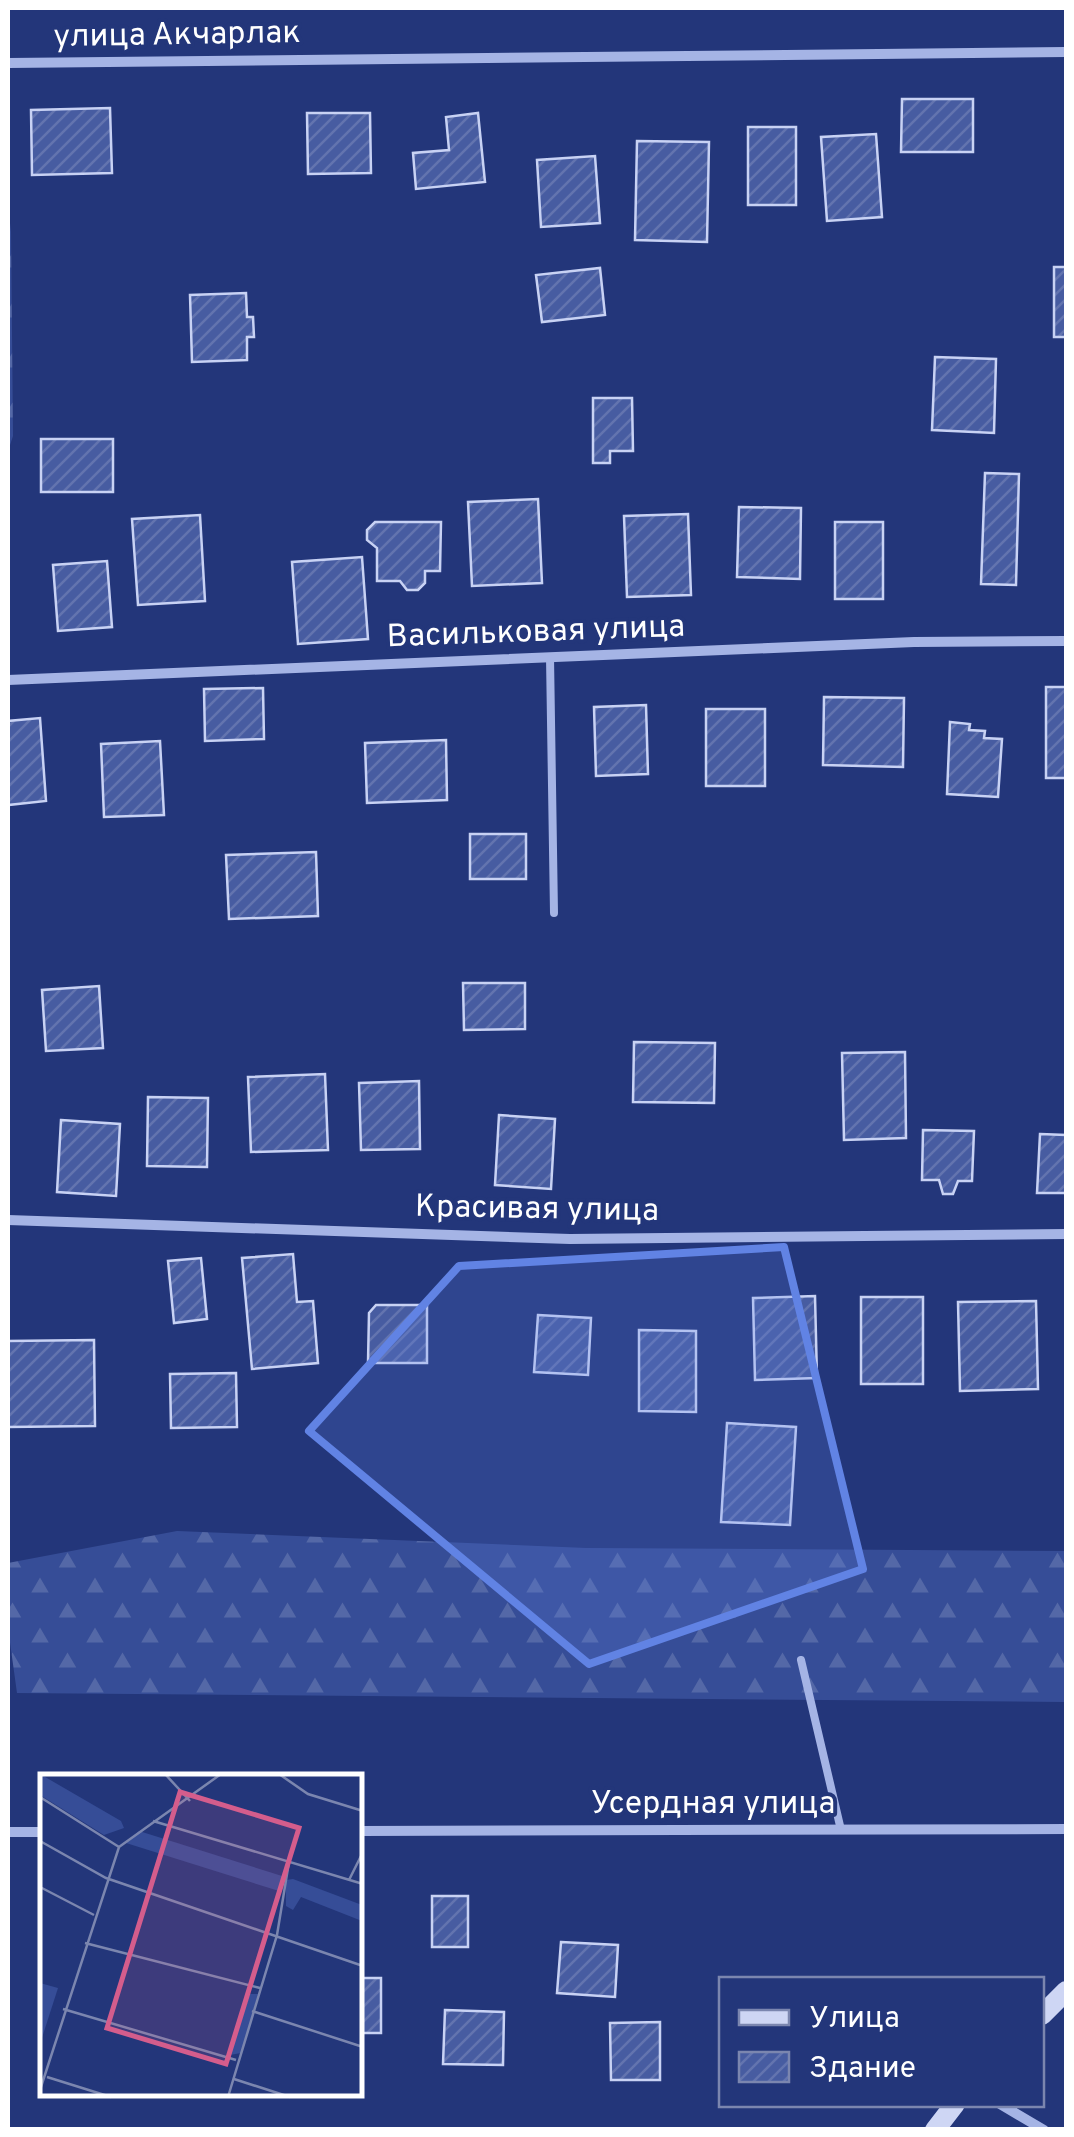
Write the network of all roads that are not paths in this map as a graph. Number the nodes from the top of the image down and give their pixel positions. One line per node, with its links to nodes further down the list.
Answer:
1 (1066, 52): 2 (street, улица Акчарлак)
2 (8, 63)
3 (1066, 641): 4 (street, Васильковая улица)
4 (550, 657): 5 (street, Васильковая улица); 6 (lane)
5 (8, 680)
6 (554, 913)
7 (8, 1220): 8 (street, Красивая улица)
8 (1066, 1234)
9 (801, 1660): 11 (lane)
10 (1066, 1829): 11 (street, Усердная улица)
11 (841, 1830): 12 (street, Усердная улица)
12 (362, 1831)
13 (8, 1832): 14 (street)
14 (40, 1832)
15 (1066, 1991): 16 (street)
16 (1044, 2014)
17 (953, 2107): 19 (street)
18 (1005, 2107): 20 (street)
19 (936, 2130)
20 (1044, 2130)

